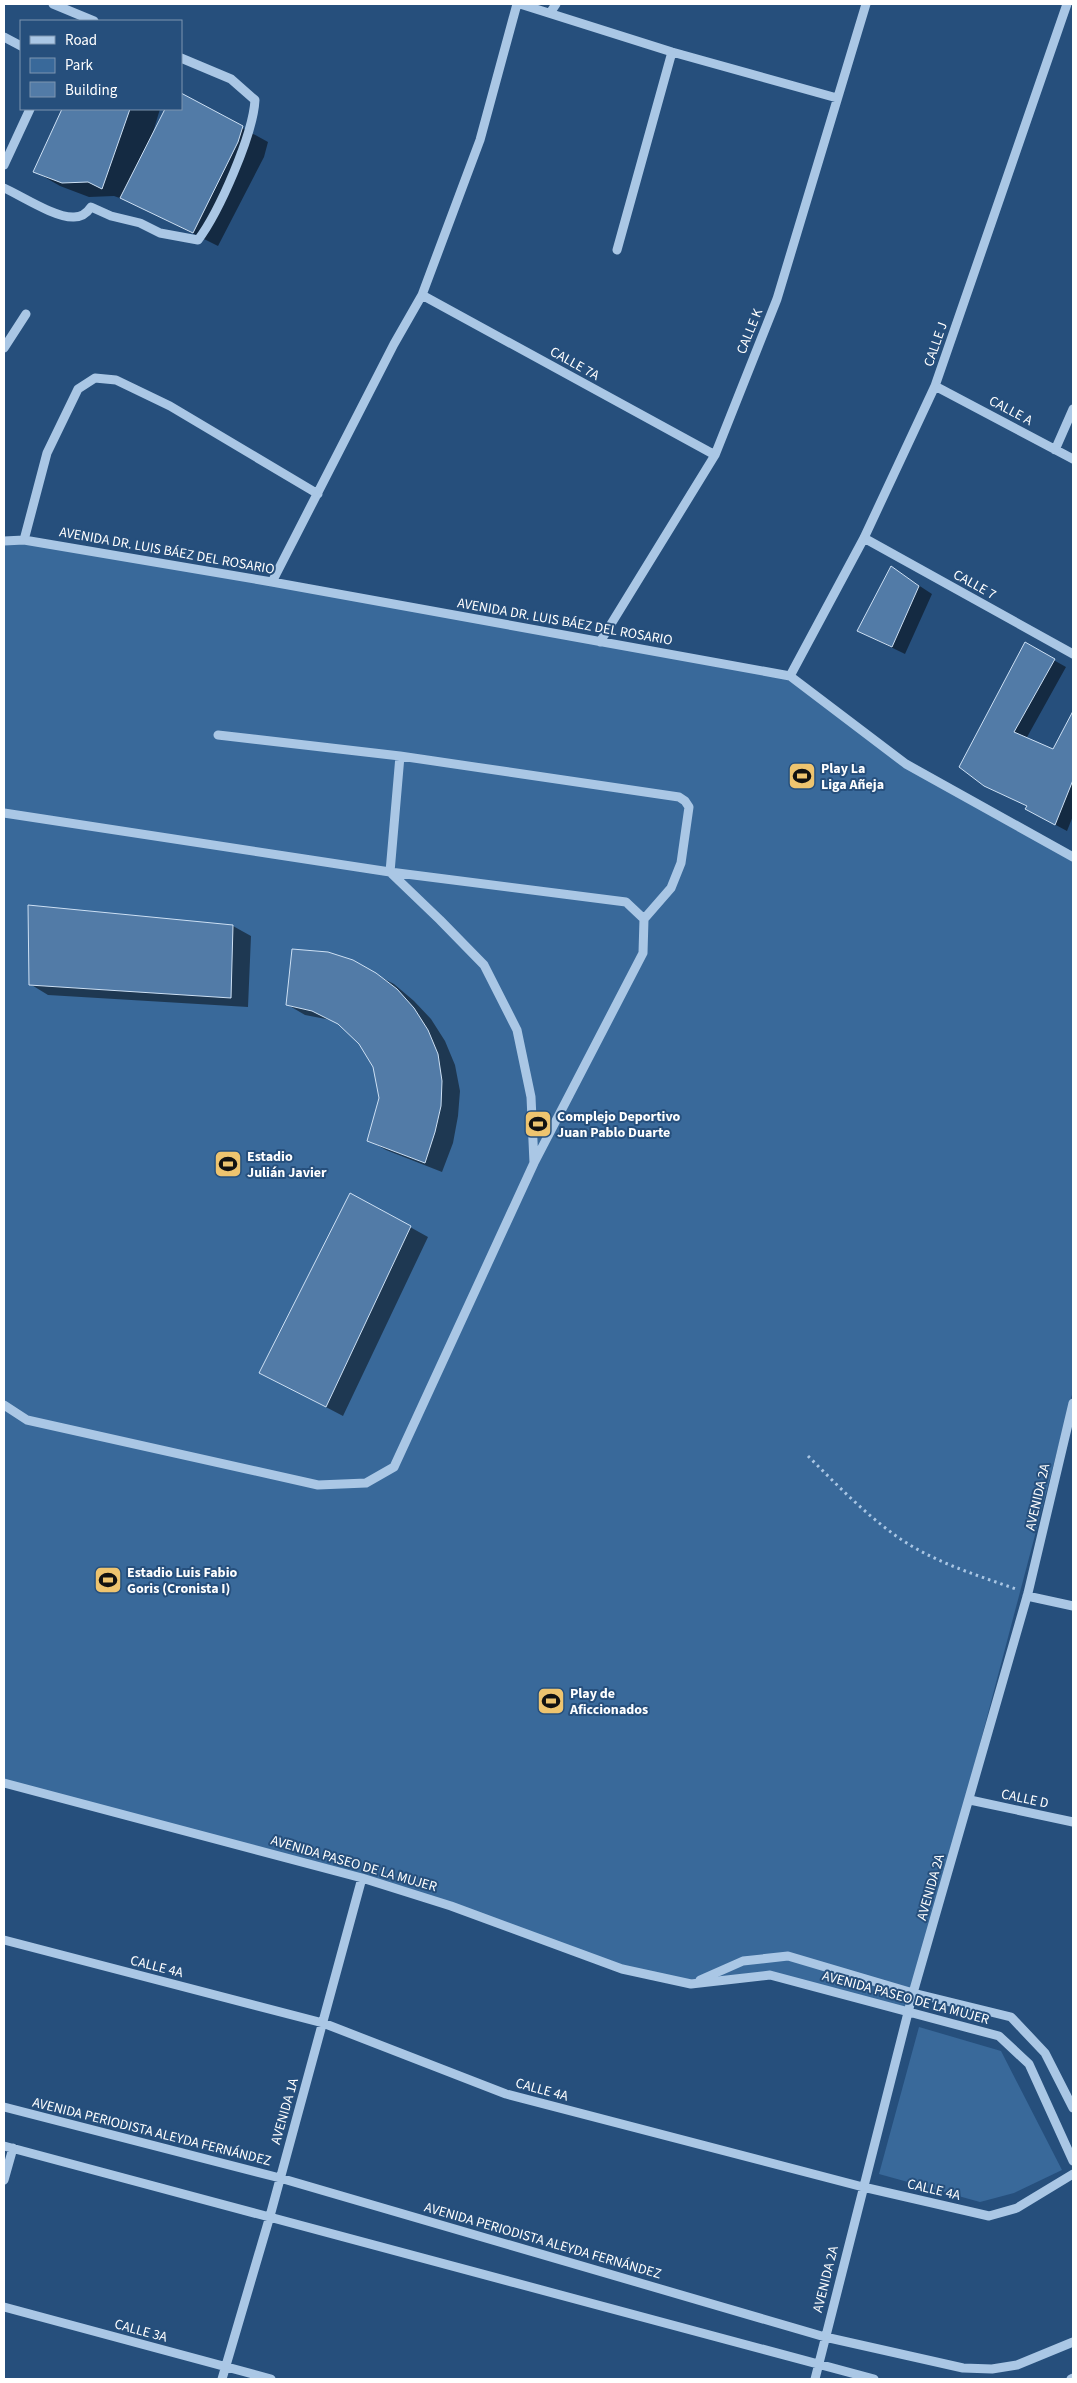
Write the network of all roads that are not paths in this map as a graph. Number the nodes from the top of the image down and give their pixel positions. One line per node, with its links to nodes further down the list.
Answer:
1 (53, 4): 7 (street)
2 (519, 4): 6 (street); 17 (street)
3 (556, 4): 6 (street)
4 (866, 4): 12 (street, CALLE K)
5 (1067, 4): 20 (street, CALLE J)
6 (550, 13): 10 (street)
7 (92, 20)
8 (4, 37): 9 (street)
9 (20, 45)
10 (672, 52): 12 (street); 16 (street)
11 (182, 58): 15 (street)
12 (837, 98): 23 (street, CALLE K)
13 (30, 110): 14 (street)
14 (4, 165)
15 (4, 188)
16 (617, 250)
17 (422, 295): 23 (street, CALLE 7A); 25 (street)
18 (26, 314): 19 (street)
19 (4, 348)
20 (935, 386): 22 (street, CALLE A); 26 (street, CALLE J)
21 (1073, 409): 22 (street)
22 (1055, 450): 24 (street, CALLE A)
23 (715, 455): 30 (street, CALLE K)
24 (1073, 459)
25 (318, 494): 27 (street); 29 (street)
26 (864, 538): 31 (street, CALLE 7); 32 (street, CALLE J)
27 (24, 540): 28 (street, AVENIDA DR. LUIS BÁEZ DEL ROSARIO); 29 (street, AVENIDA DR. LUIS BÁEZ DEL ROSARIO)
28 (4, 541)
29 (272, 582): 30 (street, AVENIDA DR. LUIS BÁEZ DEL ROSARIO)
30 (600, 642): 32 (street, AVENIDA DR. LUIS BÁEZ DEL ROSARIO)
31 (1073, 654)
32 (790, 676): 36 (street, AVENIDA DR. LUIS BÁEZ DEL ROSARIO)
33 (218, 734): 34 (street)
34 (400, 756): 37 (street); 38 (street)
35 (4, 813): 37 (street)
36 (1073, 857)
37 (390, 872): 38 (street); 39 (street)
38 (644, 919): 39 (street)
39 (534, 1163): 41 (street)
40 (1073, 1403): 42 (street, AVENIDA 2A)
41 (4, 1405)
42 (1028, 1595): 43 (street); 45 (street, AVENIDA 2A)
43 (1073, 1606)
44 (4, 1783): 47 (street, AVENIDA PASEO DE LA MUJER)
45 (970, 1800): 46 (street, CALLE D); 50 (street, AVENIDA 2A)
46 (1073, 1822)
47 (362, 1878): 49 (street, AVENIDA PASEO DE LA MUJER); 52 (street, AVENIDA 1A)
48 (4, 1940): 52 (street, CALLE 4A)
49 (691, 1984): 50 (street, AVENIDA PASEO DE LA MUJER); 51 (street, AVENIDA PASEO DE LA MUJER)
50 (913, 1993): 51 (street, AVENIDA 2A); 54 (street, AVENIDA PASEO DE LA MUJER)
51 (909, 2013): 57 (street, AVENIDA PASEO DE LA MUJER); 61 (street, AVENIDA 2A)
52 (323, 2023): 59 (street, AVENIDA 1A); 61 (street, CALLE 4A)
53 (4, 2107): 59 (street, AVENIDA PERIODISTA ALEYDA FERNÁNDEZ)
54 (1073, 2108)
55 (4, 2146): 56 (street)
56 (14, 2148): 60 (street); 62 (street)
57 (1073, 2161)
58 (1073, 2174): 61 (street, CALLE 4A)
59 (280, 2178): 62 (street, AVENIDA 1A); 64 (street, AVENIDA PERIODISTA ALEYDA FERNÁNDEZ)
60 (4, 2180)
61 (863, 2187): 64 (street, AVENIDA 2A)
62 (270, 2216): 66 (street); 67 (street, AVENIDA 1A)
63 (4, 2307): 67 (street, CALLE 3A)
64 (825, 2337): 65 (street, AVENIDA PERIODISTA ALEYDA FERNÁNDEZ); 66 (street, AVENIDA 2A)
65 (1073, 2342)
66 (819, 2366): 70 (street, AVENIDA 2A); 71 (street)
67 (226, 2368): 68 (street, AVENIDA 1A); 69 (street, CALLE 3A)
68 (222, 2379)
69 (271, 2379)
70 (815, 2379)
71 (874, 2379)

